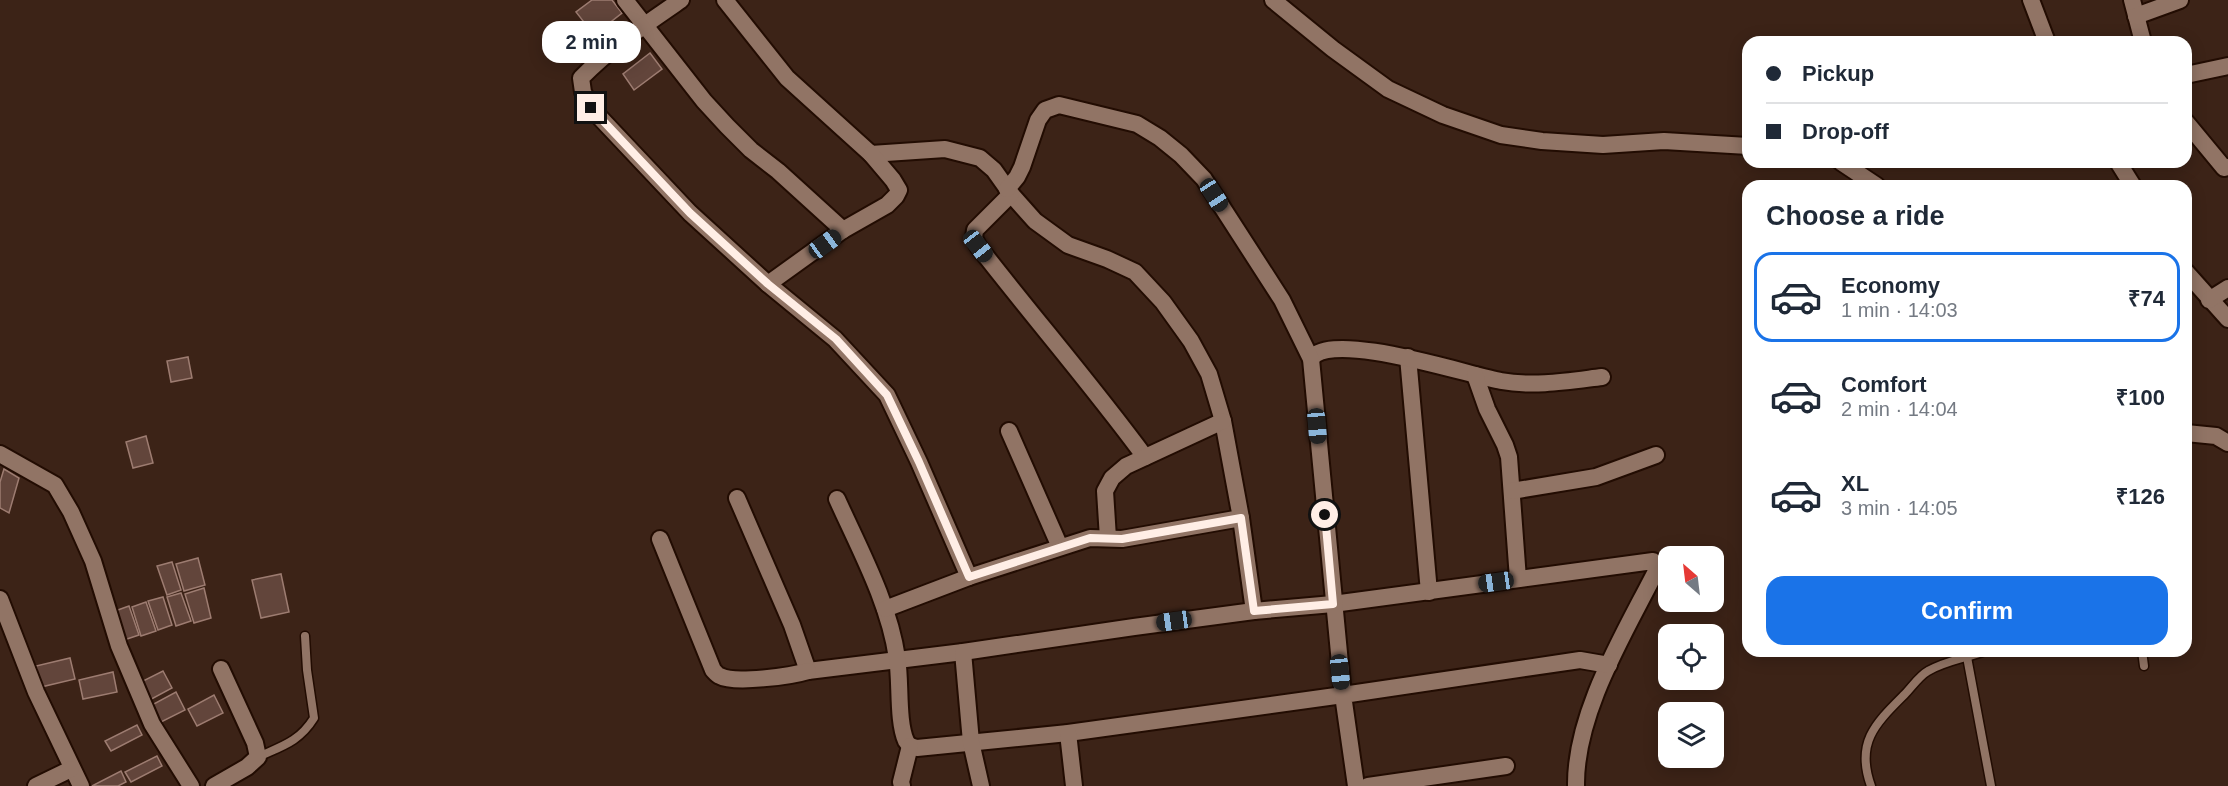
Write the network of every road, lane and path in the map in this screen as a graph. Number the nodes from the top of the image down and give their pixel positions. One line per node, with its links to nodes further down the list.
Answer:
1 (625, 0): 8 (street)
2 (681, 0): 8 (street)
3 (725, 0): 15 (street)
4 (1273, 0): 14 (street)
5 (2180, 0): 7 (street)
6 (2030, 3): 9 (street)
7 (2134, 8): 10 (street)
8 (644, 25): 20 (street); 22 (street)
9 (2044, 36)
10 (2141, 36)
11 (2228, 66): 12 (street)
12 (2192, 74)
13 (2192, 129): 17 (street)
14 (1742, 146)
15 (871, 154): 19 (street); 20 (street)
16 (1850, 168): 18 (street)
17 (2227, 170)
18 (1868, 180)
19 (1009, 191): 27 (street); 30 (street); 36 (street)
20 (843, 230): 22 (street)
21 (2192, 279): 24 (street)
22 (768, 284): 44 (street)
23 (2228, 288): 24 (street)
24 (2209, 300): 25 (street)
25 (2228, 319)
26 (1408, 357): 27 (street); 28 (street); 46 (street)
27 (1311, 359): 48 (street)
28 (1475, 375): 29 (street); 37 (street)
29 (1602, 377)
30 (1223, 421): 36 (street); 40 (street)
31 (1009, 430): 43 (street)
32 (2192, 434): 33 (street)
33 (2228, 443)
34 (0, 454): 69 (street)
35 (1656, 455): 37 (street)
36 (1145, 457): 41 (street)
37 (1512, 491): 45 (street)
38 (737, 498): 59 (street)
39 (837, 499): 49 (street)
40 (1241, 518): 41 (street); 50 (street)
41 (1108, 538): 43 (street)
42 (660, 539): 59 (street)
43 (1060, 547): 44 (street)
44 (969, 577): 49 (street)
45 (1518, 579): 46 (street); 56 (street)
46 (1429, 592): 48 (street)
47 (0, 599): 66 (street)
48 (1333, 604): 50 (street); 60 (street)
49 (885, 609): 55 (street)
50 (1254, 611): 52 (street)
51 (305, 636): 64 (lane)
52 (963, 652): 55 (street); 62 (street)
53 (1967, 657): 77 (lane); 78 (lane)
54 (2143, 657): 57 (lane)
55 (898, 660): 59 (street); 63 (street)
56 (1609, 665): 60 (street); 76 (street)
57 (2144, 666)
58 (221, 669): 64 (street)
59 (808, 671)
60 (1343, 695): 61 (street); 74 (street)
61 (1068, 733): 62 (street); 73 (street)
62 (971, 742): 63 (street); 72 (street)
63 (910, 746): 71 (street)
64 (258, 757): 70 (street)
65 (1506, 766): 75 (street)
66 (71, 769): 67 (street); 68 (street)
67 (36, 786)
68 (81, 786)
69 (190, 786)
70 (214, 786)
71 (902, 786)
72 (981, 786)
73 (1074, 786)
74 (1356, 786)
75 (1368, 786)
76 (1576, 786)
77 (1871, 786)
78 (1991, 786)

